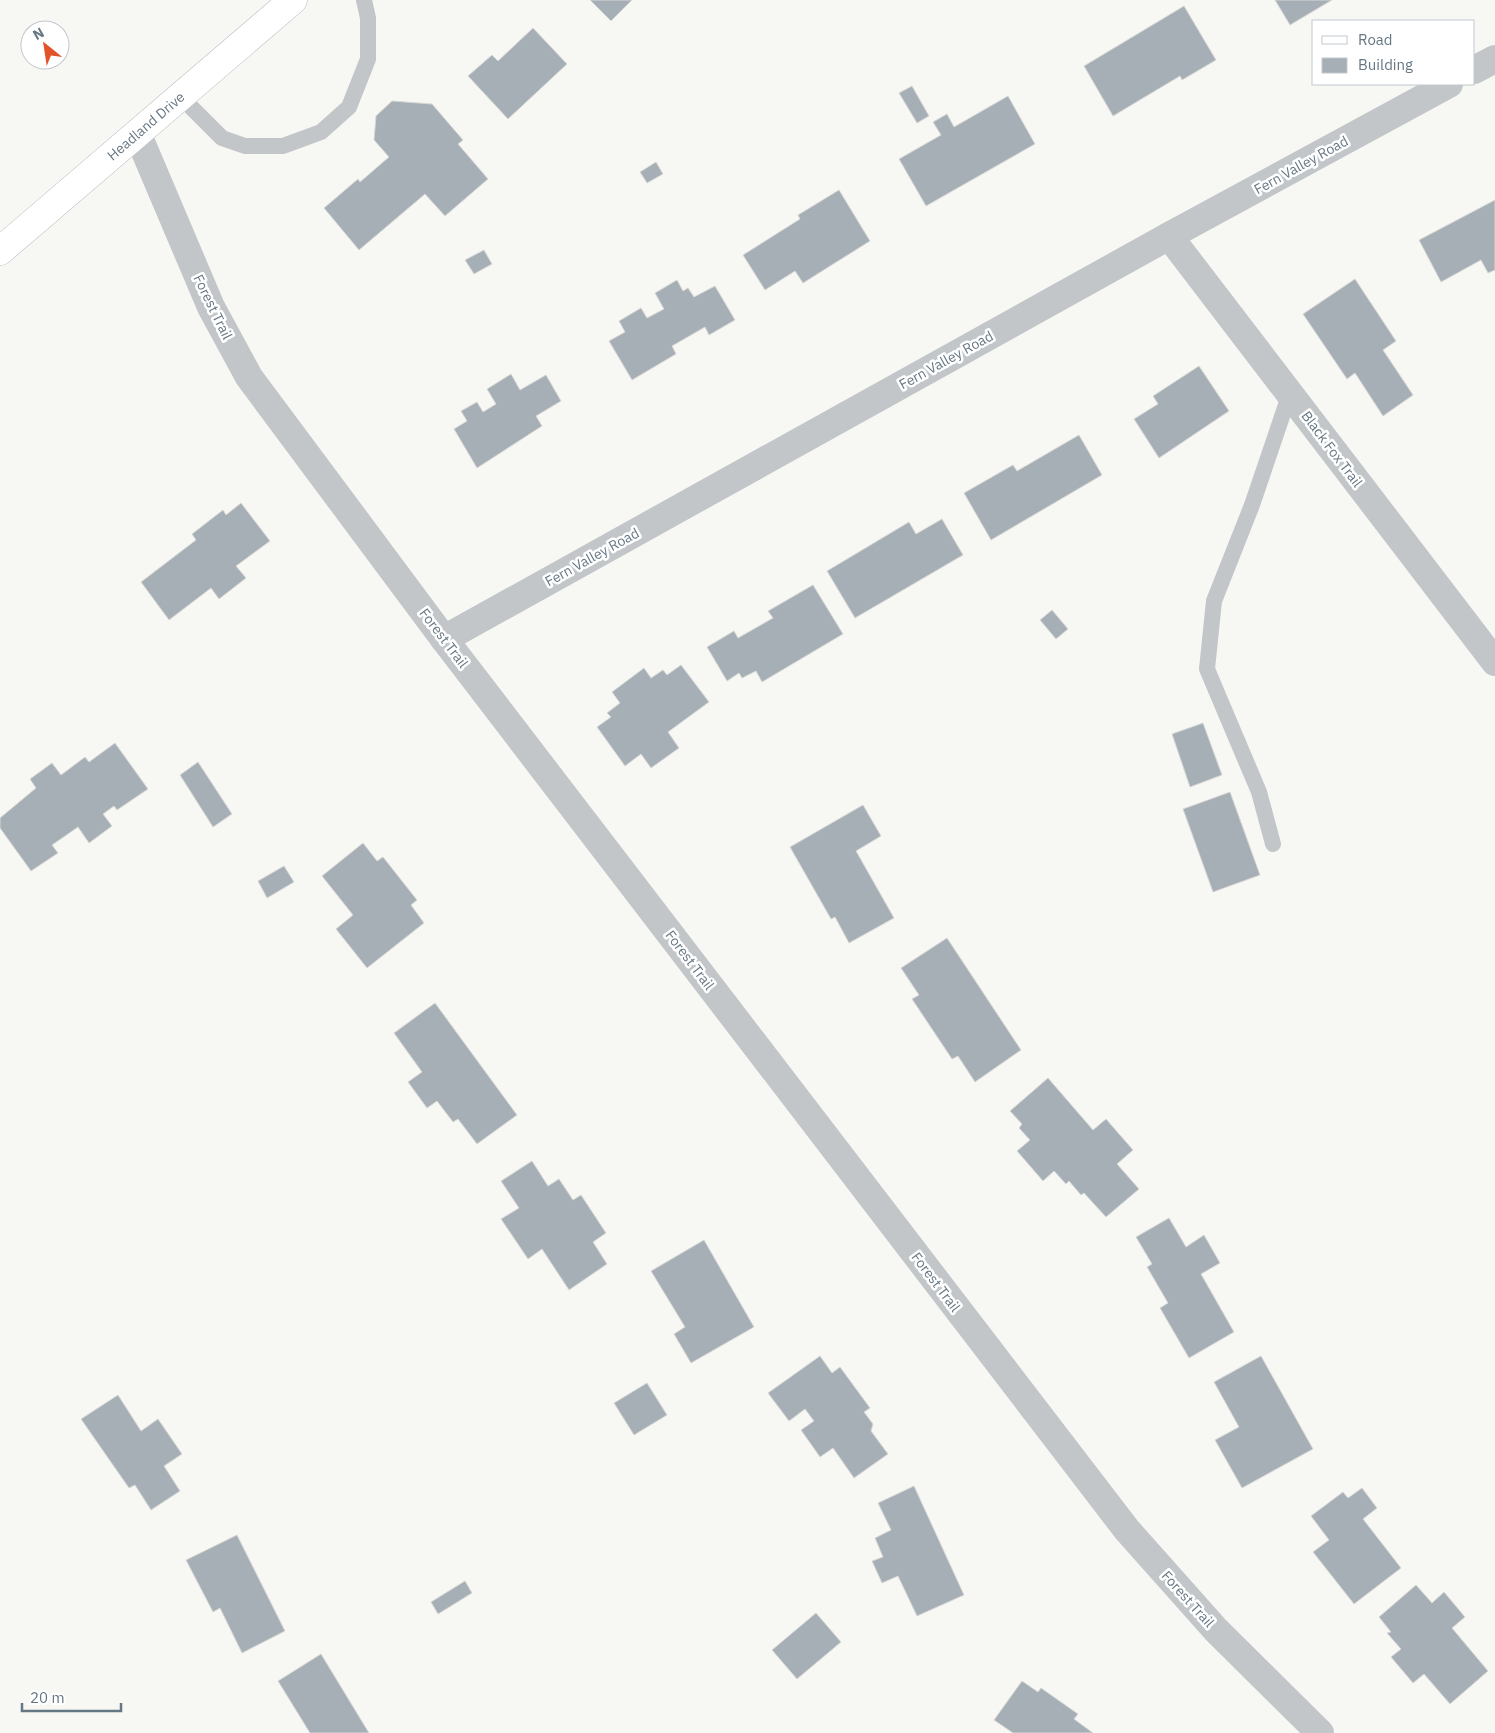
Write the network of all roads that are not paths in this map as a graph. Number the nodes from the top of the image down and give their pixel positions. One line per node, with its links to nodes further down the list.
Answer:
1 (293, 0): 6 (main road, Headland Drive)
2 (364, 0): 6 (lane)
3 (1495, 59): 4 (street)
4 (1475, 69)
5 (1447, 85): 8 (street, Fern Valley Road)
6 (181, 97): 7 (main road, Headland Drive)
7 (138, 135): 9 (main road, Headland Drive); 11 (street, Forest Trail)
8 (1169, 236): 10 (street, Black Fox Trail); 11 (street, Fern Valley Road)
9 (0, 251)
10 (1290, 393): 12 (street, Black Fox Trail); 13 (lane)
11 (444, 639): 14 (street, Forest Trail)
12 (1495, 662)
13 (1272, 844)
14 (1320, 1733)

